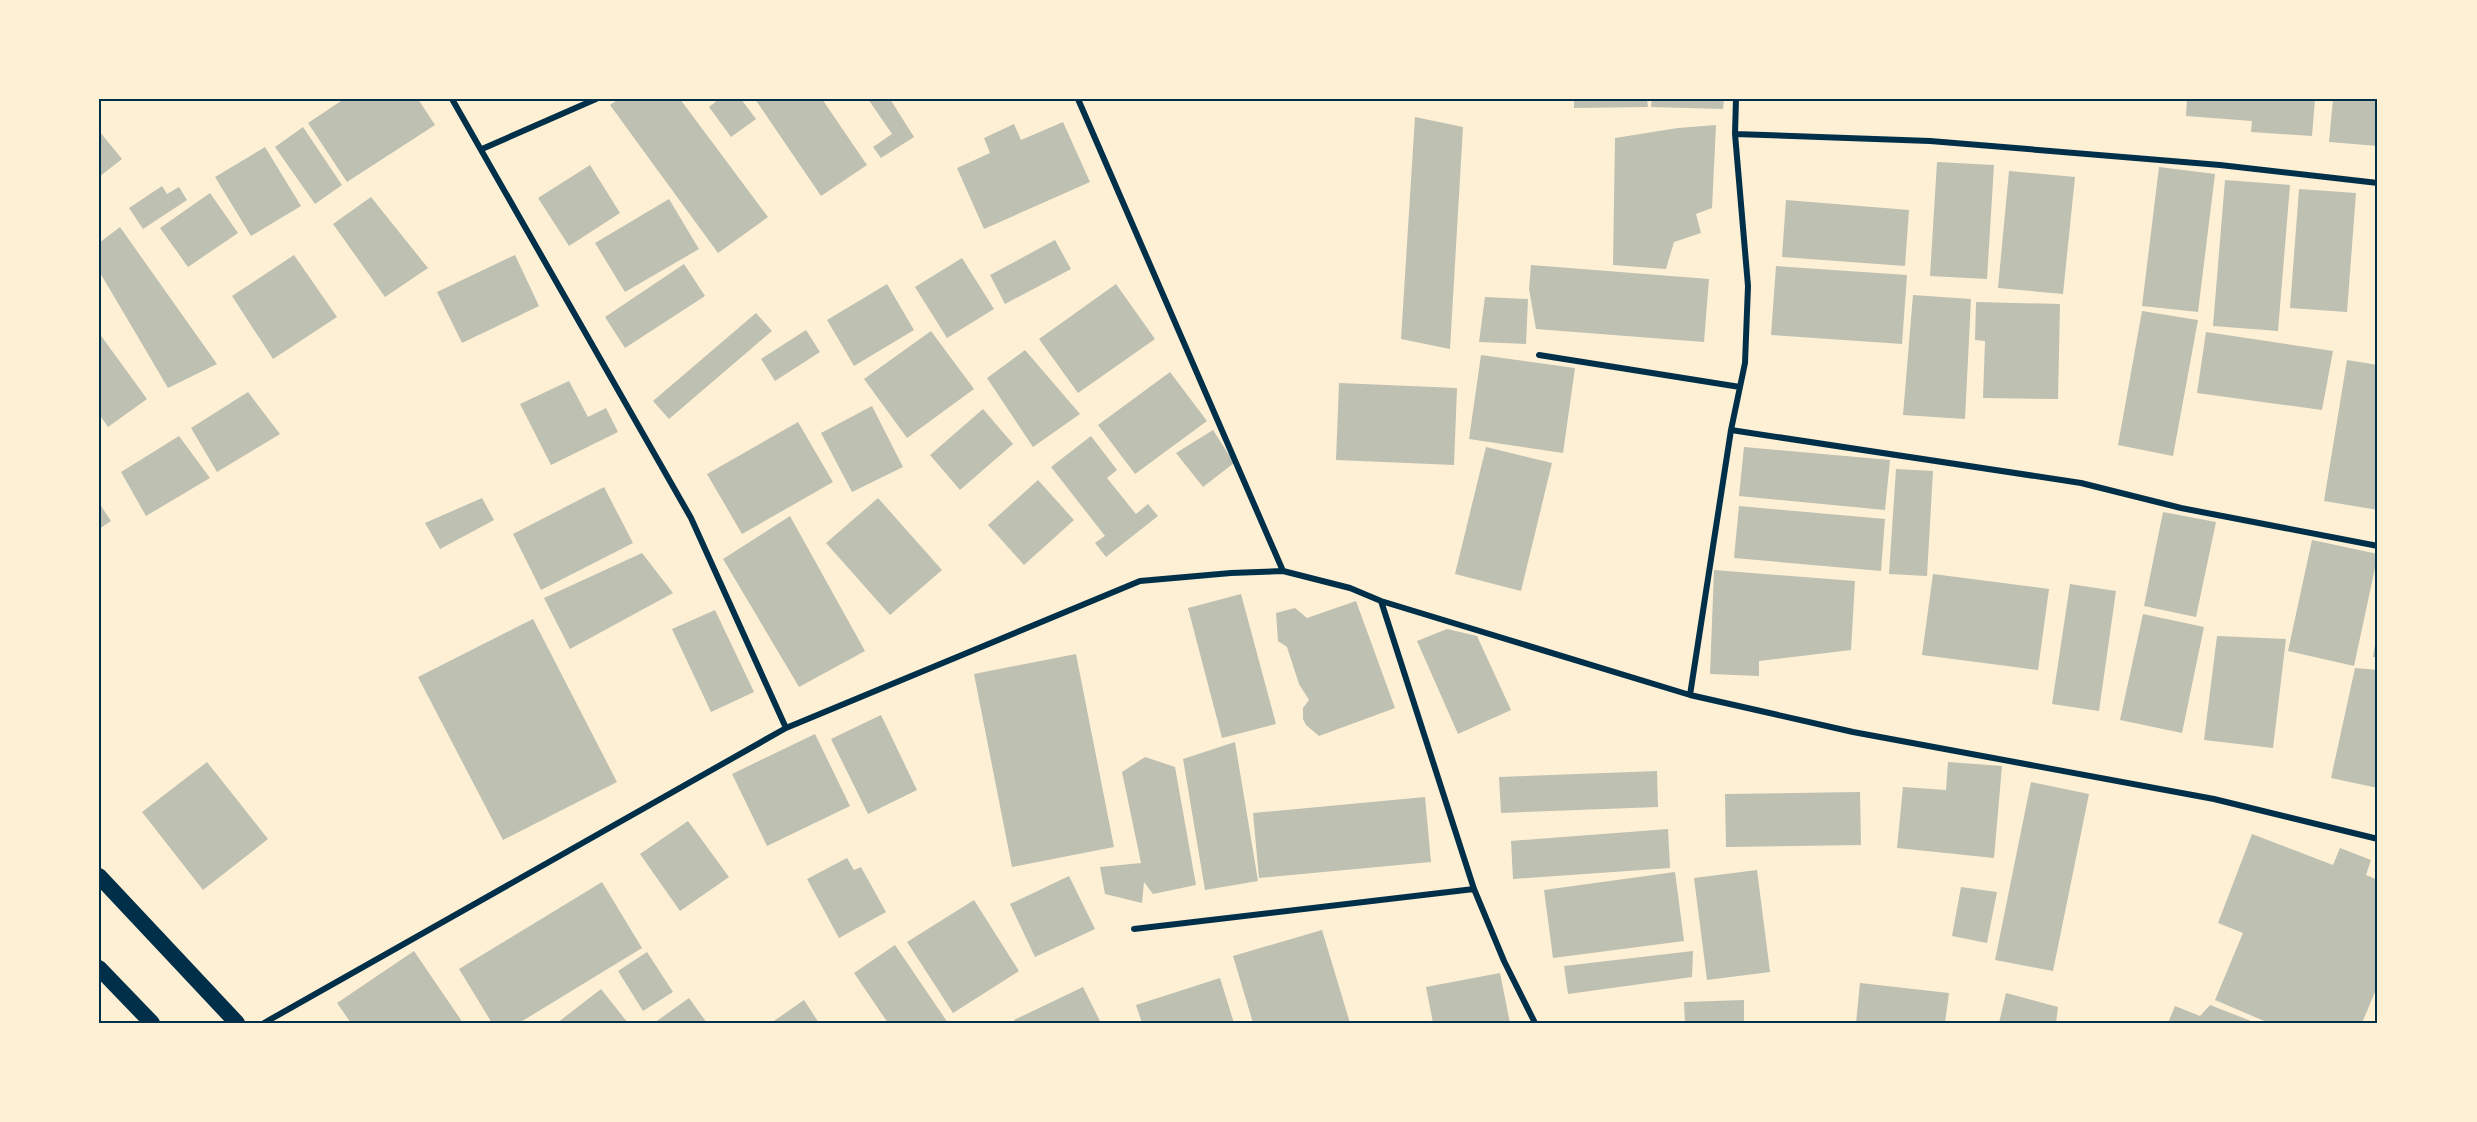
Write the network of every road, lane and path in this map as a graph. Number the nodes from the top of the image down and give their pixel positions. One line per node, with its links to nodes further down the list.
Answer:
1 (452, 99): 6 (street)
2 (596, 99): 6 (street)
3 (1078, 99): 12 (street)
4 (1736, 99): 5 (street)
5 (1735, 134): 7 (street); 9 (street)
6 (482, 149): 15 (street)
7 (2378, 183)
8 (1539, 355): 9 (street)
9 (1740, 387): 10 (street)
10 (1731, 430): 11 (street); 14 (street)
11 (2378, 546)
12 (1282, 571): 13 (street); 15 (street)
13 (1381, 601): 14 (street); 18 (street)
14 (1690, 695): 16 (street)
15 (786, 728): 23 (street)
16 (2378, 839)
17 (99, 876): 22 (highway)
18 (1474, 889): 19 (street); 24 (street)
19 (1134, 929)
20 (99, 968): 21 (highway)
21 (152, 1023)
22 (237, 1023)
23 (264, 1023)
24 (1535, 1023)

